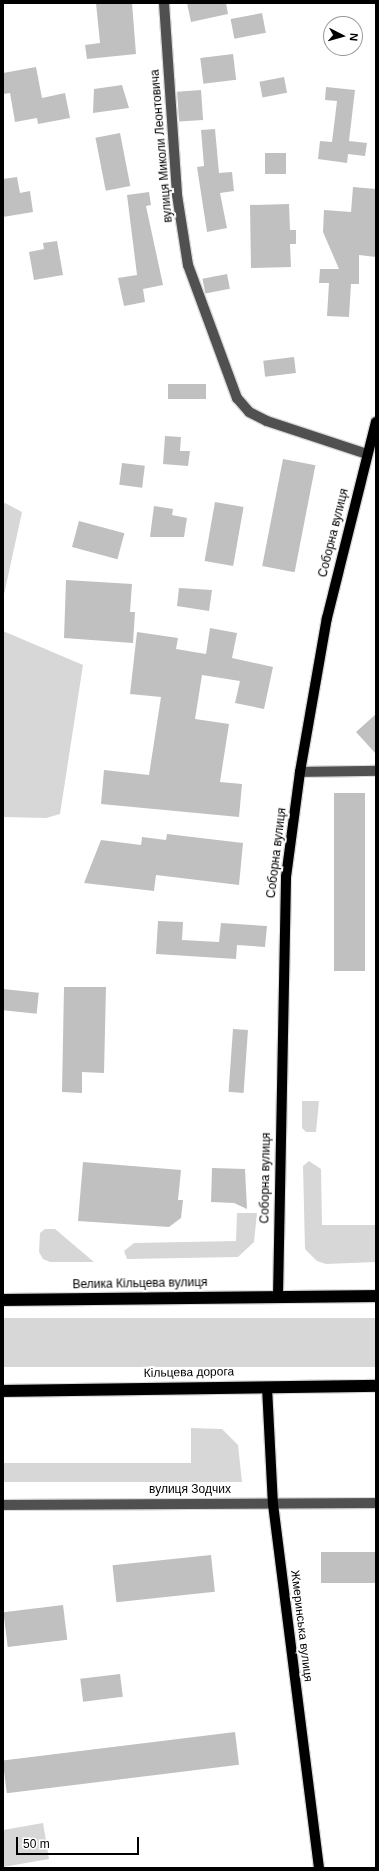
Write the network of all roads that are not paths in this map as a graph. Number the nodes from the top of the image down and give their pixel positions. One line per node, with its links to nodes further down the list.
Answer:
1 (164, 3): 3 (street, вулиця Миколи Леонтовича)
2 (376, 422): 3 (main road, Соборна вулиця)
3 (367, 454): 5 (main road, Соборна вулиця)
4 (376, 771): 5 (street)
5 (300, 772): 6 (main road, Соборна вулиця)
6 (278, 1296): 7 (highway, Велика Кільцева вулиця); 8 (highway, Велика Кільцева вулиця)
7 (376, 1296)
8 (3, 1300)
9 (376, 1386): 10 (highway, Кільцева дорога)
10 (267, 1387): 11 (highway, Кільцева дорога); 13 (main road, Жмеринська вулиця)
11 (3, 1391)
12 (376, 1503): 13 (street, вулиця Зодчих)
13 (273, 1504): 14 (street, вулиця Зодчих); 15 (main road, Жмеринська вулиця)
14 (3, 1505)
15 (319, 1868)

